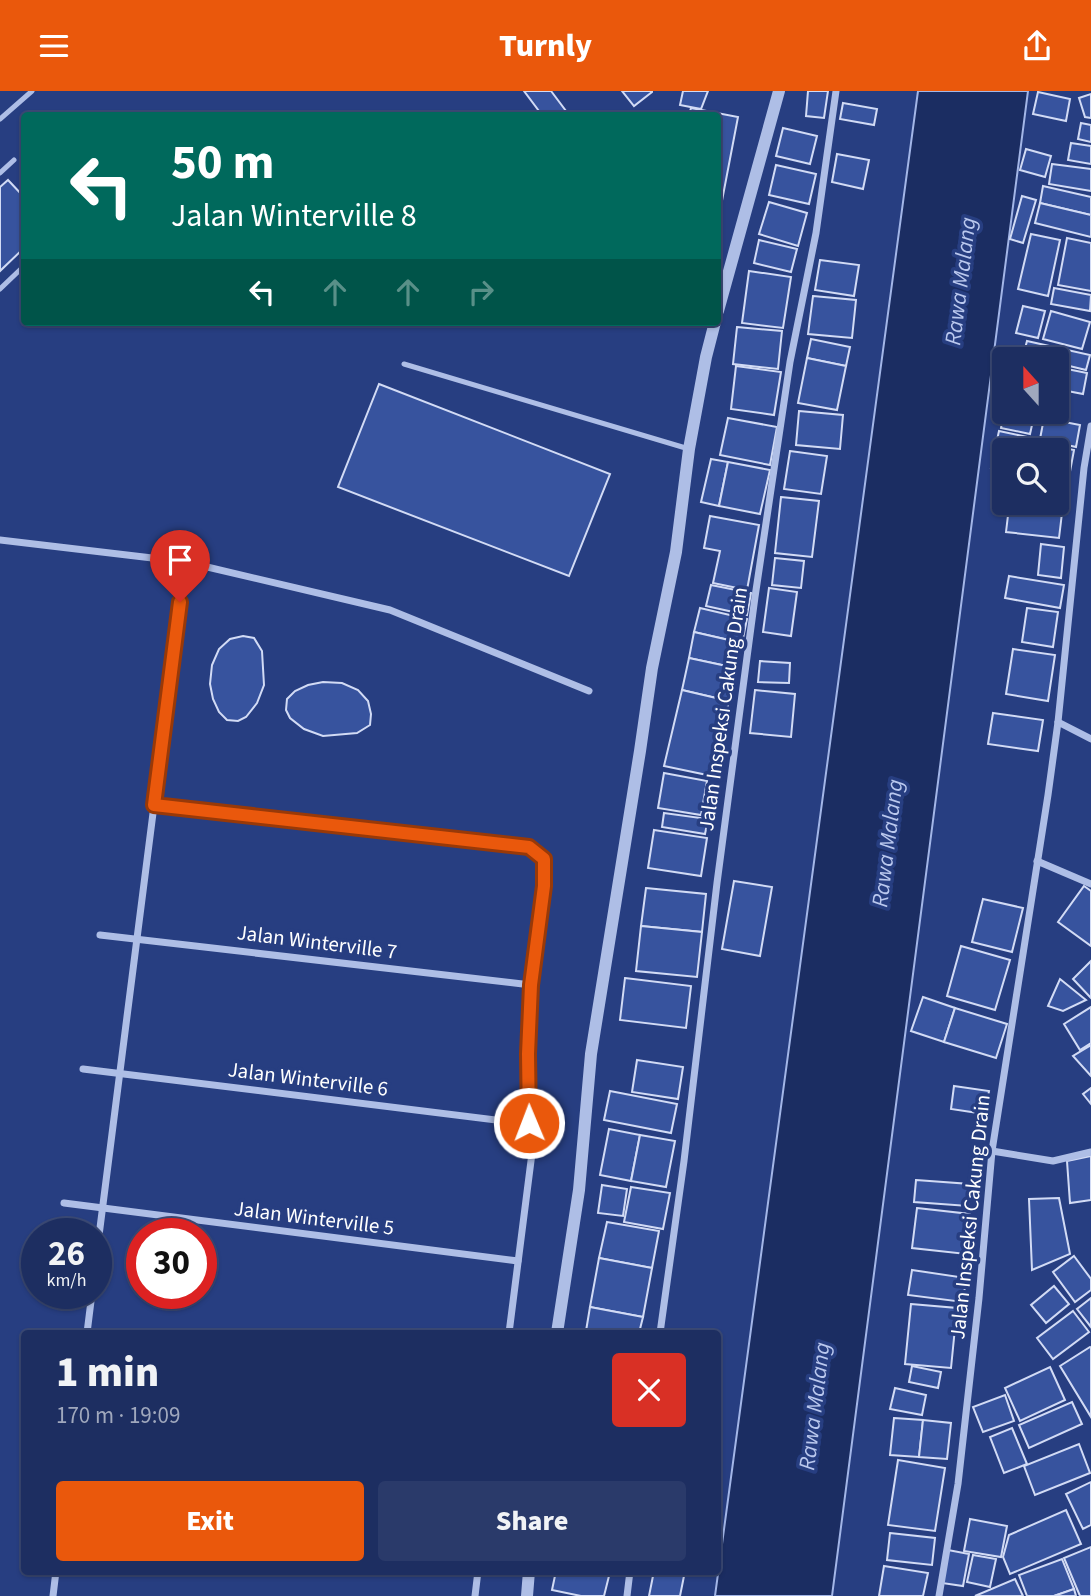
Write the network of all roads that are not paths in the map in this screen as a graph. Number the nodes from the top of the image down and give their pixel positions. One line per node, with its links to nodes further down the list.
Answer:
1 (32, 91): 4 (lane)
2 (779, 91): 9 (street)
3 (836, 91): 38 (street, Jalan Inspeksi Cakung Drain)
4 (0, 119)
5 (14, 160): 6 (lane)
6 (0, 173)
7 (21, 269): 8 (lane)
8 (0, 289)
9 (721, 300)
10 (714, 326): 13 (street)
11 (404, 364): 13 (lane)
12 (1091, 426): 17 (street, Jalan Inspeksi Cakung Drain)
13 (689, 449): 37 (street)
14 (0, 540): 16 (street)
15 (180, 602): 19 (street)
16 (589, 691)
17 (1058, 722): 18 (street); 20 (street, Jalan Inspeksi Cakung Drain)
18 (1091, 740)
19 (154, 805): 23 (street); 24 (street)
20 (1037, 861): 21 (street); 28 (street, Jalan Inspeksi Cakung Drain)
21 (1091, 884)
22 (100, 935): 23 (street, Jalan Winterville 7)
23 (137, 939): 24 (street, Jalan Winterville 7); 26 (street)
24 (531, 985): 27 (street)
25 (83, 1069): 26 (street, Jalan Winterville 6)
26 (120, 1074): 27 (street, Jalan Winterville 6); 31 (street)
27 (529, 1123): 33 (street)
28 (992, 1151): 29 (street); 47 (street, Jalan Inspeksi Cakung Drain)
29 (1091, 1152)
30 (64, 1203): 31 (street, Jalan Winterville 5)
31 (103, 1208): 32 (street); 33 (street, Jalan Winterville 5)
32 (102, 1218)
33 (518, 1261): 36 (street)
34 (90, 1309): 35 (street)
35 (87, 1330)
36 (509, 1330)
37 (557, 1330)
38 (660, 1330)
39 (56, 1575): 43 (street)
40 (478, 1575): 44 (street)
41 (529, 1575): 45 (street)
42 (629, 1575): 46 (street)
43 (53, 1596)
44 (475, 1596)
45 (527, 1596)
46 (626, 1596)
47 (939, 1596)

